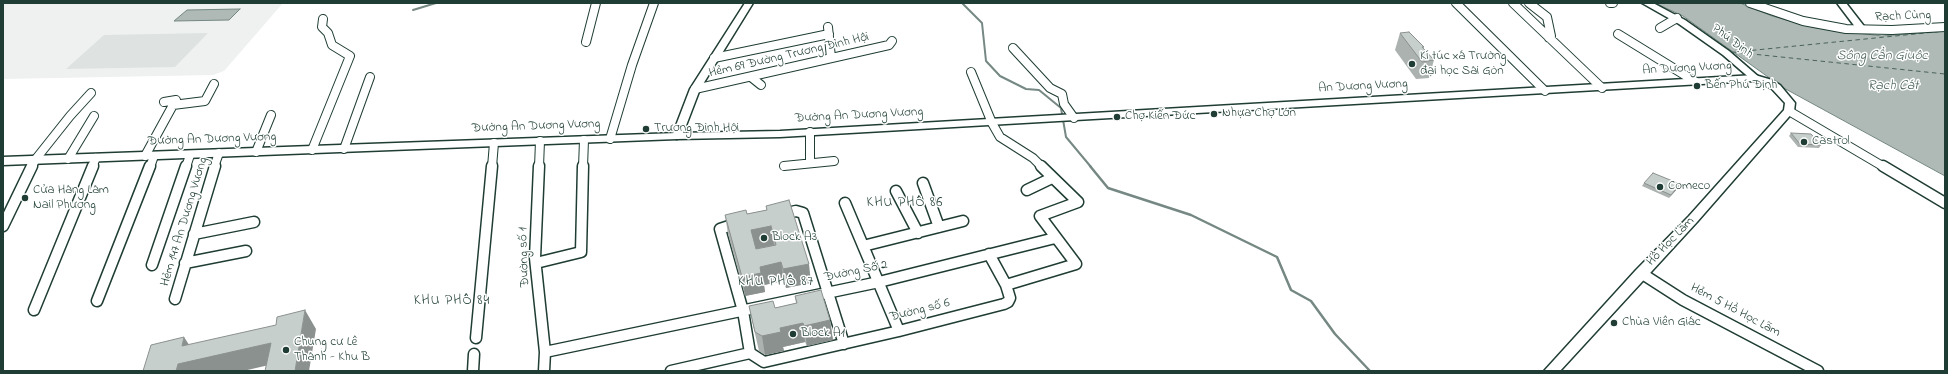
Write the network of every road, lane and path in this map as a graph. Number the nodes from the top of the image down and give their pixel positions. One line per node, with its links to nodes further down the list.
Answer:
1 (596, 3): 17 (street)
2 (654, 3): 42 (street)
3 (749, 3): 20 (street)
4 (1456, 3): 31 (street)
5 (1513, 3): 16 (street)
6 (1529, 3): 16 (street)
7 (1646, 3): 10 (street, Phú Định)
8 (1750, 3): 14 (street, Rạch Cùng)
9 (1841, 3): 14 (street)
10 (1676, 18): 13 (street); 25 (street, Phú Định)
11 (323, 19): 47 (street)
12 (1945, 27): 14 (street, Rạch Cùng)
13 (1660, 28)
14 (1862, 30)
15 (1618, 34): 26 (street)
16 (1549, 38): 29 (street)
17 (586, 42)
18 (890, 43): 21 (street, Hẻm 69 Đường Trương Đình Hội)
19 (1013, 48): 38 (street)
20 (714, 58): 21 (street); 30 (street)
21 (831, 58): 24 (street, Hẻm 69 Đường Trương Đình Hội)
22 (972, 72): 39 (street)
23 (370, 77): 46 (street)
24 (751, 77): 28 (street); 30 (street, Hẻm 69 Đường Trương Đình Hội)
25 (1755, 78): 26 (main road, An Dương Vương); 35 (main road, Phú Định)
26 (1696, 82): 29 (main road, An Dương Vương)
27 (214, 84): 34 (street)
28 (761, 85)
29 (1602, 88): 31 (main road, An Dương Vương)
30 (695, 89): 41 (street)
31 (1545, 91): 38 (main road, An Dương Vương)
32 (92, 93): 54 (street)
33 (164, 102): 34 (street)
34 (174, 105): 51 (street)
35 (1789, 111): 64 (street); 80 (main road, Hồ Học Lãm)
36 (271, 115): 48 (street)
37 (94, 116): 53 (street)
38 (1071, 118): 39 (main road, Đường An Dương Vương)
39 (992, 123): 40 (main road, Đường An Dương Vương); 59 (street)
40 (810, 132): 41 (main road, Đường An Dương Vương); 57 (street)
41 (677, 136): 42 (main road, Đường An Dương Vương)
42 (610, 139): 43 (main road, Đường An Dương Vương)
43 (584, 140): 44 (main road, Đường An Dương Vương); 78 (street)
44 (540, 141): 45 (main road, Đường An Dương Vương); 78 (street, Đường số 1)
45 (494, 143): 46 (main road, Đường An Dương Vương); 89 (street)
46 (344, 149): 47 (main road, Đường An Dương Vương)
47 (312, 150): 48 (main road, Đường An Dương Vương)
48 (256, 152): 49 (main road, Đường An Dương Vương)
49 (219, 153): 50 (main road, Đường An Dương Vương); 72 (street, Hẻm 147 An Dương Vương)
50 (190, 154): 51 (main road, Đường An Dương Vương); 79 (street)
51 (149, 156): 52 (main road, Đường An Dương Vương); 85 (street)
52 (96, 158): 53 (main road, Đường An Dương Vương); 86 (street)
53 (68, 159): 54 (main road, Đường An Dương Vương)
54 (35, 160): 55 (main road, Đường An Dương Vương); 69 (street)
55 (3, 161)
56 (834, 161): 57 (street)
57 (810, 164): 58 (street)
58 (784, 166)
59 (1052, 178): 61 (street); 73 (street)
60 (923, 183): 70 (street)
61 (1027, 190)
62 (896, 191): 71 (street)
63 (845, 203): 74 (street)
64 (1945, 203)
65 (774, 216): 83 (street)
66 (963, 221): 70 (street)
67 (254, 222): 72 (street)
68 (745, 222): 87 (street)
69 (3, 226)
70 (939, 227): 71 (street)
71 (918, 233): 74 (street)
72 (194, 234): 77 (street, Hẻm 147 An Dương Vương)
73 (1055, 238): 76 (street, Đường Số 2); 82 (street)
74 (863, 246): 81 (street)
75 (246, 251): 77 (street)
76 (989, 254): 81 (street, Đường Số 2); 82 (street)
77 (185, 263): 84 (street, Hẻm 147 An Dương Vương)
78 (536, 263): 91 (street, Đường số 1)
79 (152, 265)
80 (1641, 273): 97 (main road, Hồ Học Lãm); 98 (street, Hẻm 5 Hồ Học Lãm)
81 (879, 282): 83 (street, Đường Số 2); 88 (street)
82 (1006, 285): 88 (street, Đường số 6)
83 (828, 292): 87 (street, Đường Số 2); 90 (street)
84 (175, 299)
85 (97, 301)
86 (34, 310)
87 (743, 311): 91 (street, Đường Số 2); 92 (street)
88 (899, 331): 90 (street, Đường số 6)
89 (476, 338)
90 (844, 344): 92 (street, Đường số 6)
91 (545, 352): 95 (street, Đường số 1)
92 (750, 353): 96 (street)
93 (474, 354): 94 (street)
94 (473, 371)
95 (544, 371)
96 (670, 371)
97 (1551, 371)
98 (1818, 371)

